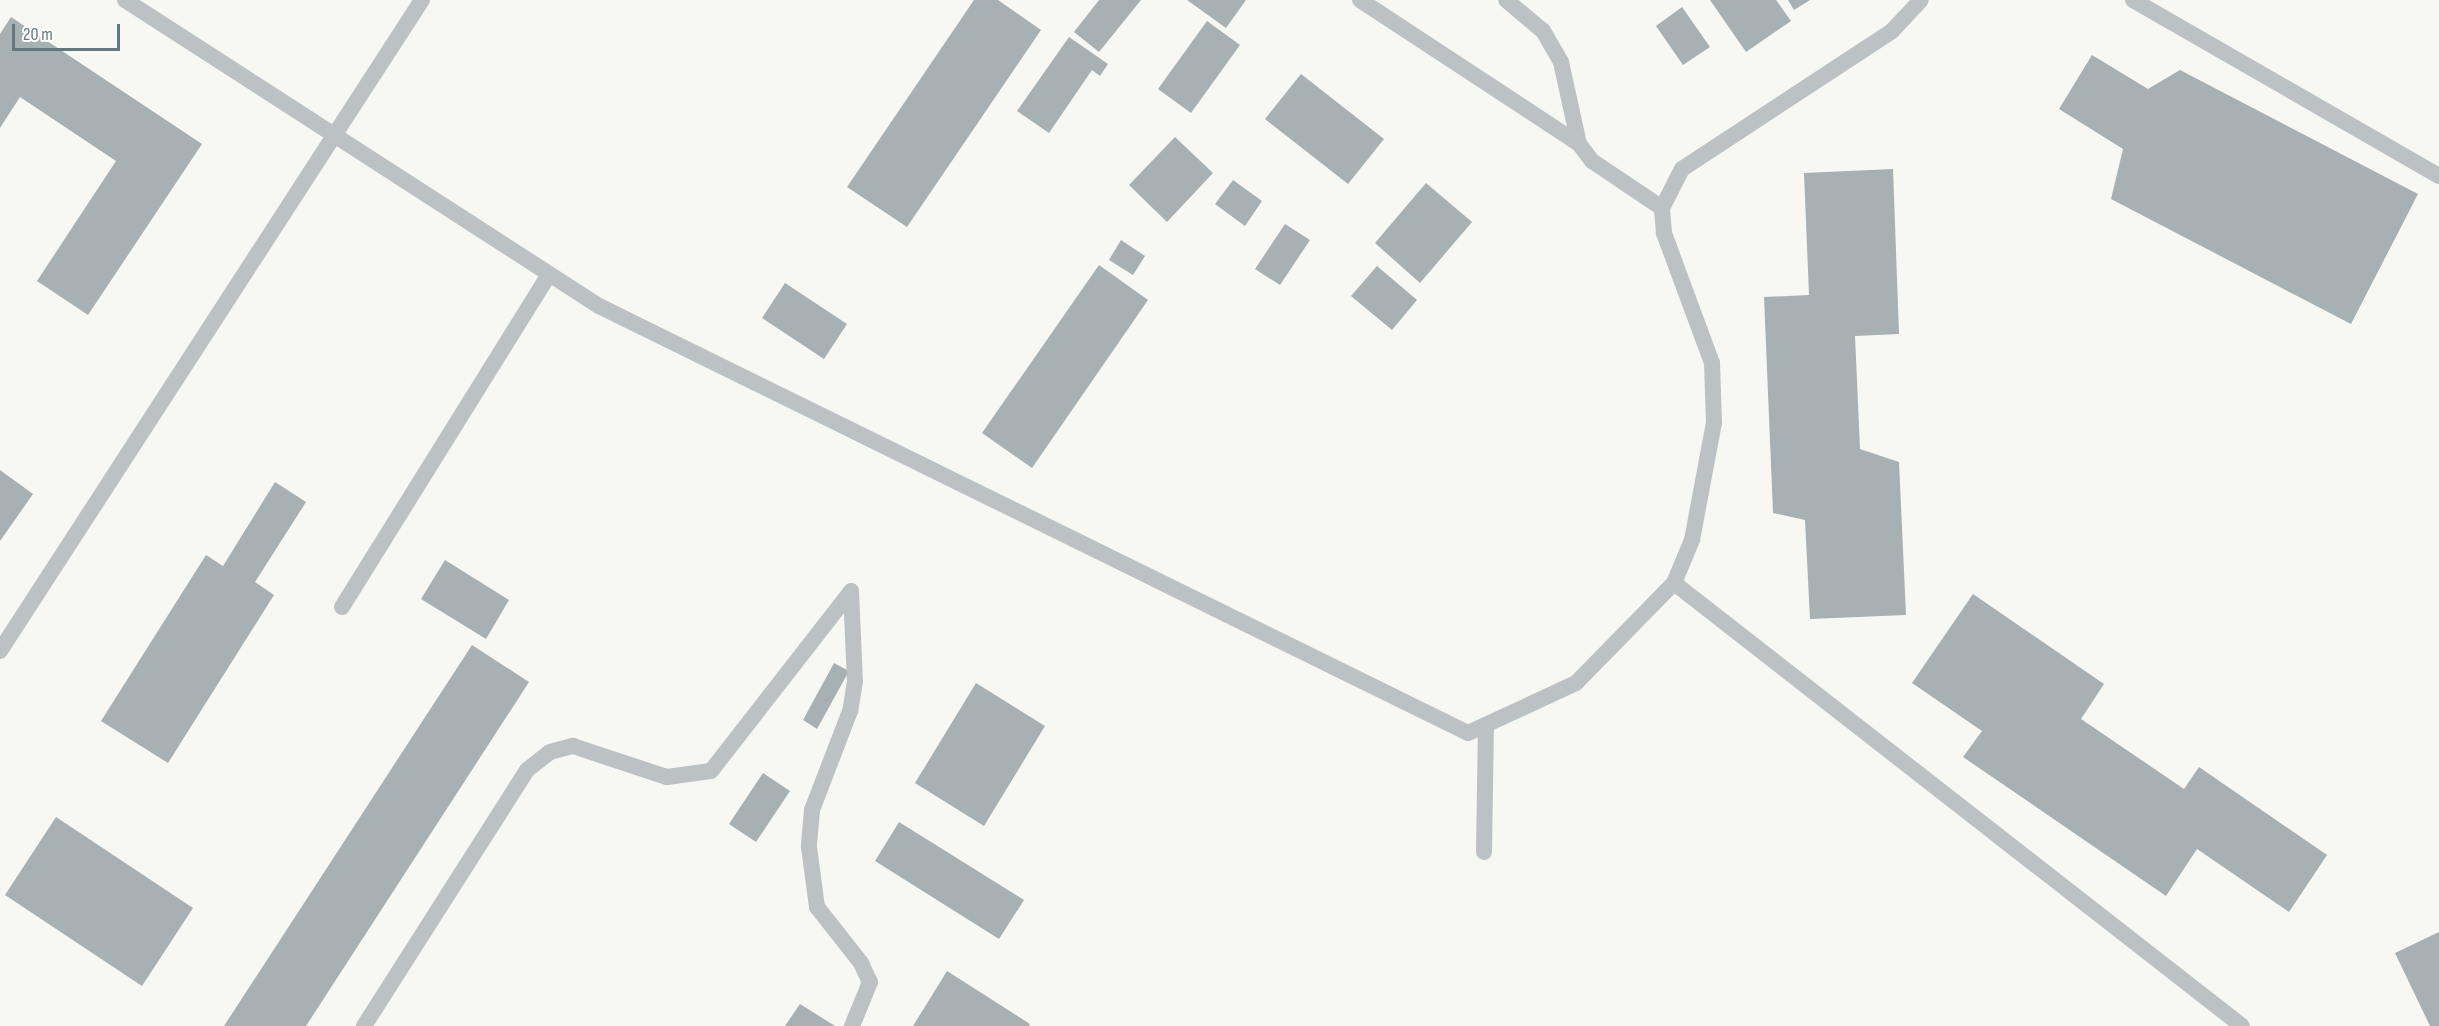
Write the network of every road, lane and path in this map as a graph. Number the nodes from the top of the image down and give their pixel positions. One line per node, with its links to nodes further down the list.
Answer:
1 (125, 0): 7 (lane)
2 (422, 0): 7 (lane)
3 (1360, 0): 8 (lane)
4 (1506, 0): 8 (lane)
5 (1921, 0): 10 (lane)
6 (2133, 0): 9 (lane)
7 (333, 134): 11 (lane); 14 (lane)
8 (1579, 144): 10 (lane)
9 (2439, 177)
10 (1662, 208): 12 (lane)
11 (549, 274): 13 (lane); 15 (lane)
12 (1674, 583): 15 (lane); 19 (lane)
13 (342, 607)
14 (0, 651)
15 (1486, 725): 16 (lane)
16 (1484, 852)
17 (364, 1026): 18 (lane)
18 (852, 1026)
19 (2242, 1026)

